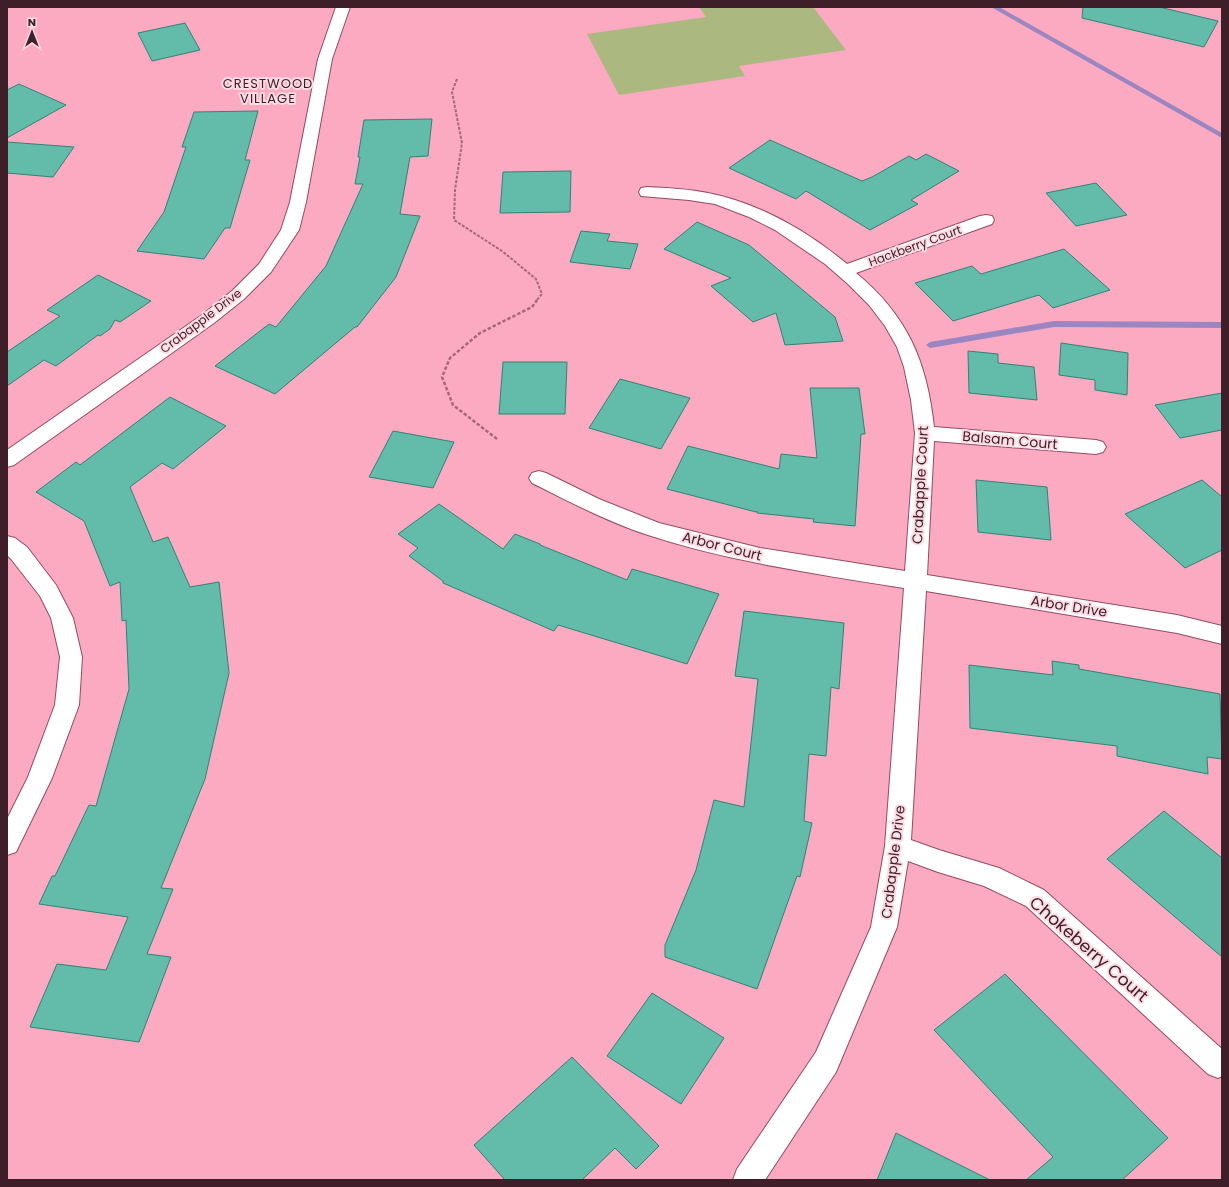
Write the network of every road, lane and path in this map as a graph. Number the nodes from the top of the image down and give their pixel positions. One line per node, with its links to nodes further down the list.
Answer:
1 (343, 7): 9 (street, Crabapple Drive)
2 (457, 79): 7 (path)
3 (647, 192): 5 (street, Crabapple Court)
4 (986, 220): 5 (street, Hackberry Court)
5 (844, 271): 6 (street, Crabapple Court)
6 (925, 433): 8 (street, Balsam Court); 12 (street, Crabapple Court)
7 (497, 440)
8 (1096, 447)
9 (7, 460)
10 (539, 478): 12 (street, Arbor Court)
11 (7, 544): 14 (street)
12 (914, 582): 13 (street, Arbor Drive); 15 (street, Crabapple Drive)
13 (1222, 635)
14 (7, 844)
15 (898, 846): 16 (street, Chokeberry Court); 17 (street, Crabapple Drive)
16 (1218, 1064)
17 (748, 1180)

